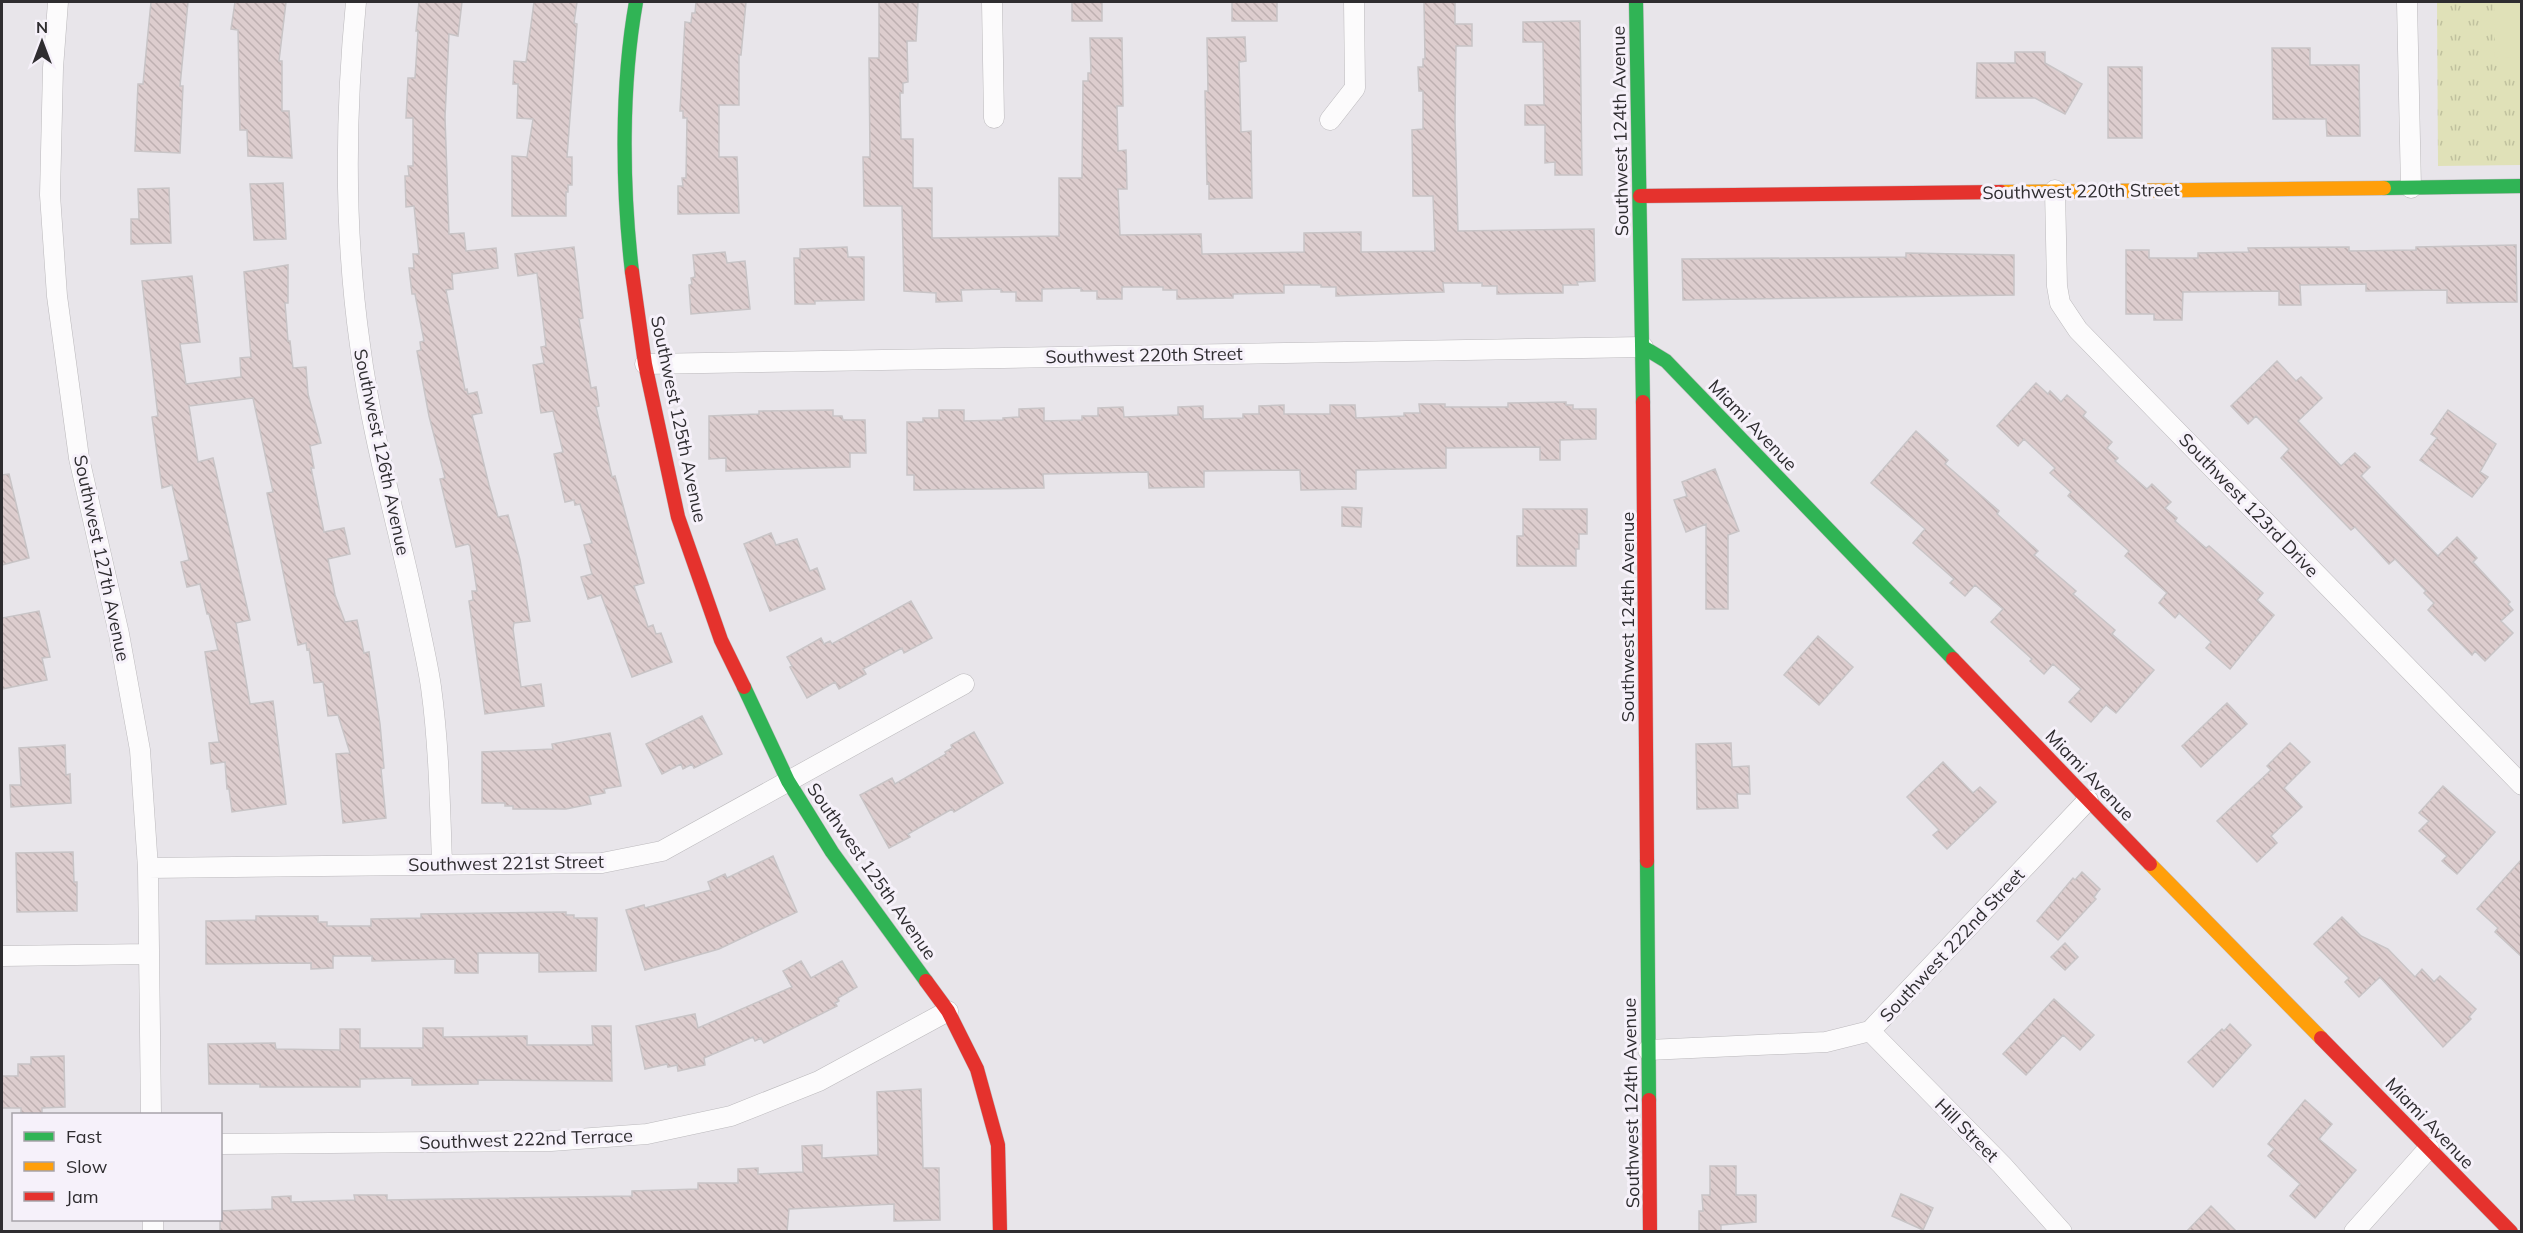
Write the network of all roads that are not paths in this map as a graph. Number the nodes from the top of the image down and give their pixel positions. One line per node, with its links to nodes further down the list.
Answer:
1 (58, 2): 21 (street, Southwest 127th Avenue)
2 (356, 2): 20 (street, Southwest 126th Avenue)
3 (636, 2): 15 (street, Southwest 125th Avenue)
4 (992, 2): 8 (street)
5 (1354, 2): 9 (street)
6 (1636, 2): 13 (street, Southwest 124th Avenue)
7 (2407, 2): 11 (street)
8 (993, 118)
9 (1330, 120)
10 (2522, 186): 11 (street, Southwest 220th Street)
11 (2411, 188): 12 (street, Southwest 220th Street)
12 (2055, 190): 13 (street, Southwest 220th Street); 18 (street, Southwest 123rd Drive)
13 (1640, 196): 14 (street, Southwest 124th Avenue)
14 (1643, 347): 15 (street, Southwest 220th Street); 19 (street, Miami Avenue); 26 (street, Southwest 124th Avenue)
15 (645, 364): 17 (street, Southwest 125th Avenue)
16 (964, 684): 17 (street, Southwest 221st Street)
17 (788, 782): 20 (street, Southwest 221st Street); 24 (street, Southwest 125th Avenue)
18 (2522, 785)
19 (2088, 800): 25 (street, Southwest 222nd Street); 29 (street, Miami Avenue)
20 (442, 864): 21 (street, Southwest 221st Street)
21 (148, 868): 22 (street, Southwest 127th Avenue)
22 (149, 954): 23 (street); 27 (street, Southwest 127th Avenue)
23 (2, 956)
24 (948, 1011): 28 (street, Southwest 222nd Terrace); 30 (street, Southwest 125th Avenue)
25 (1870, 1031): 26 (street, Southwest 222nd Street); 32 (street, Hill Street)
26 (1648, 1050): 31 (street, Southwest 124th Avenue)
27 (151, 1113)
28 (222, 1144)
29 (2429, 1148): 33 (street); 34 (street, Miami Avenue)
30 (1000, 1232)
31 (1650, 1232)
32 (2062, 1232)
33 (2355, 1232)
34 (2511, 1232)

